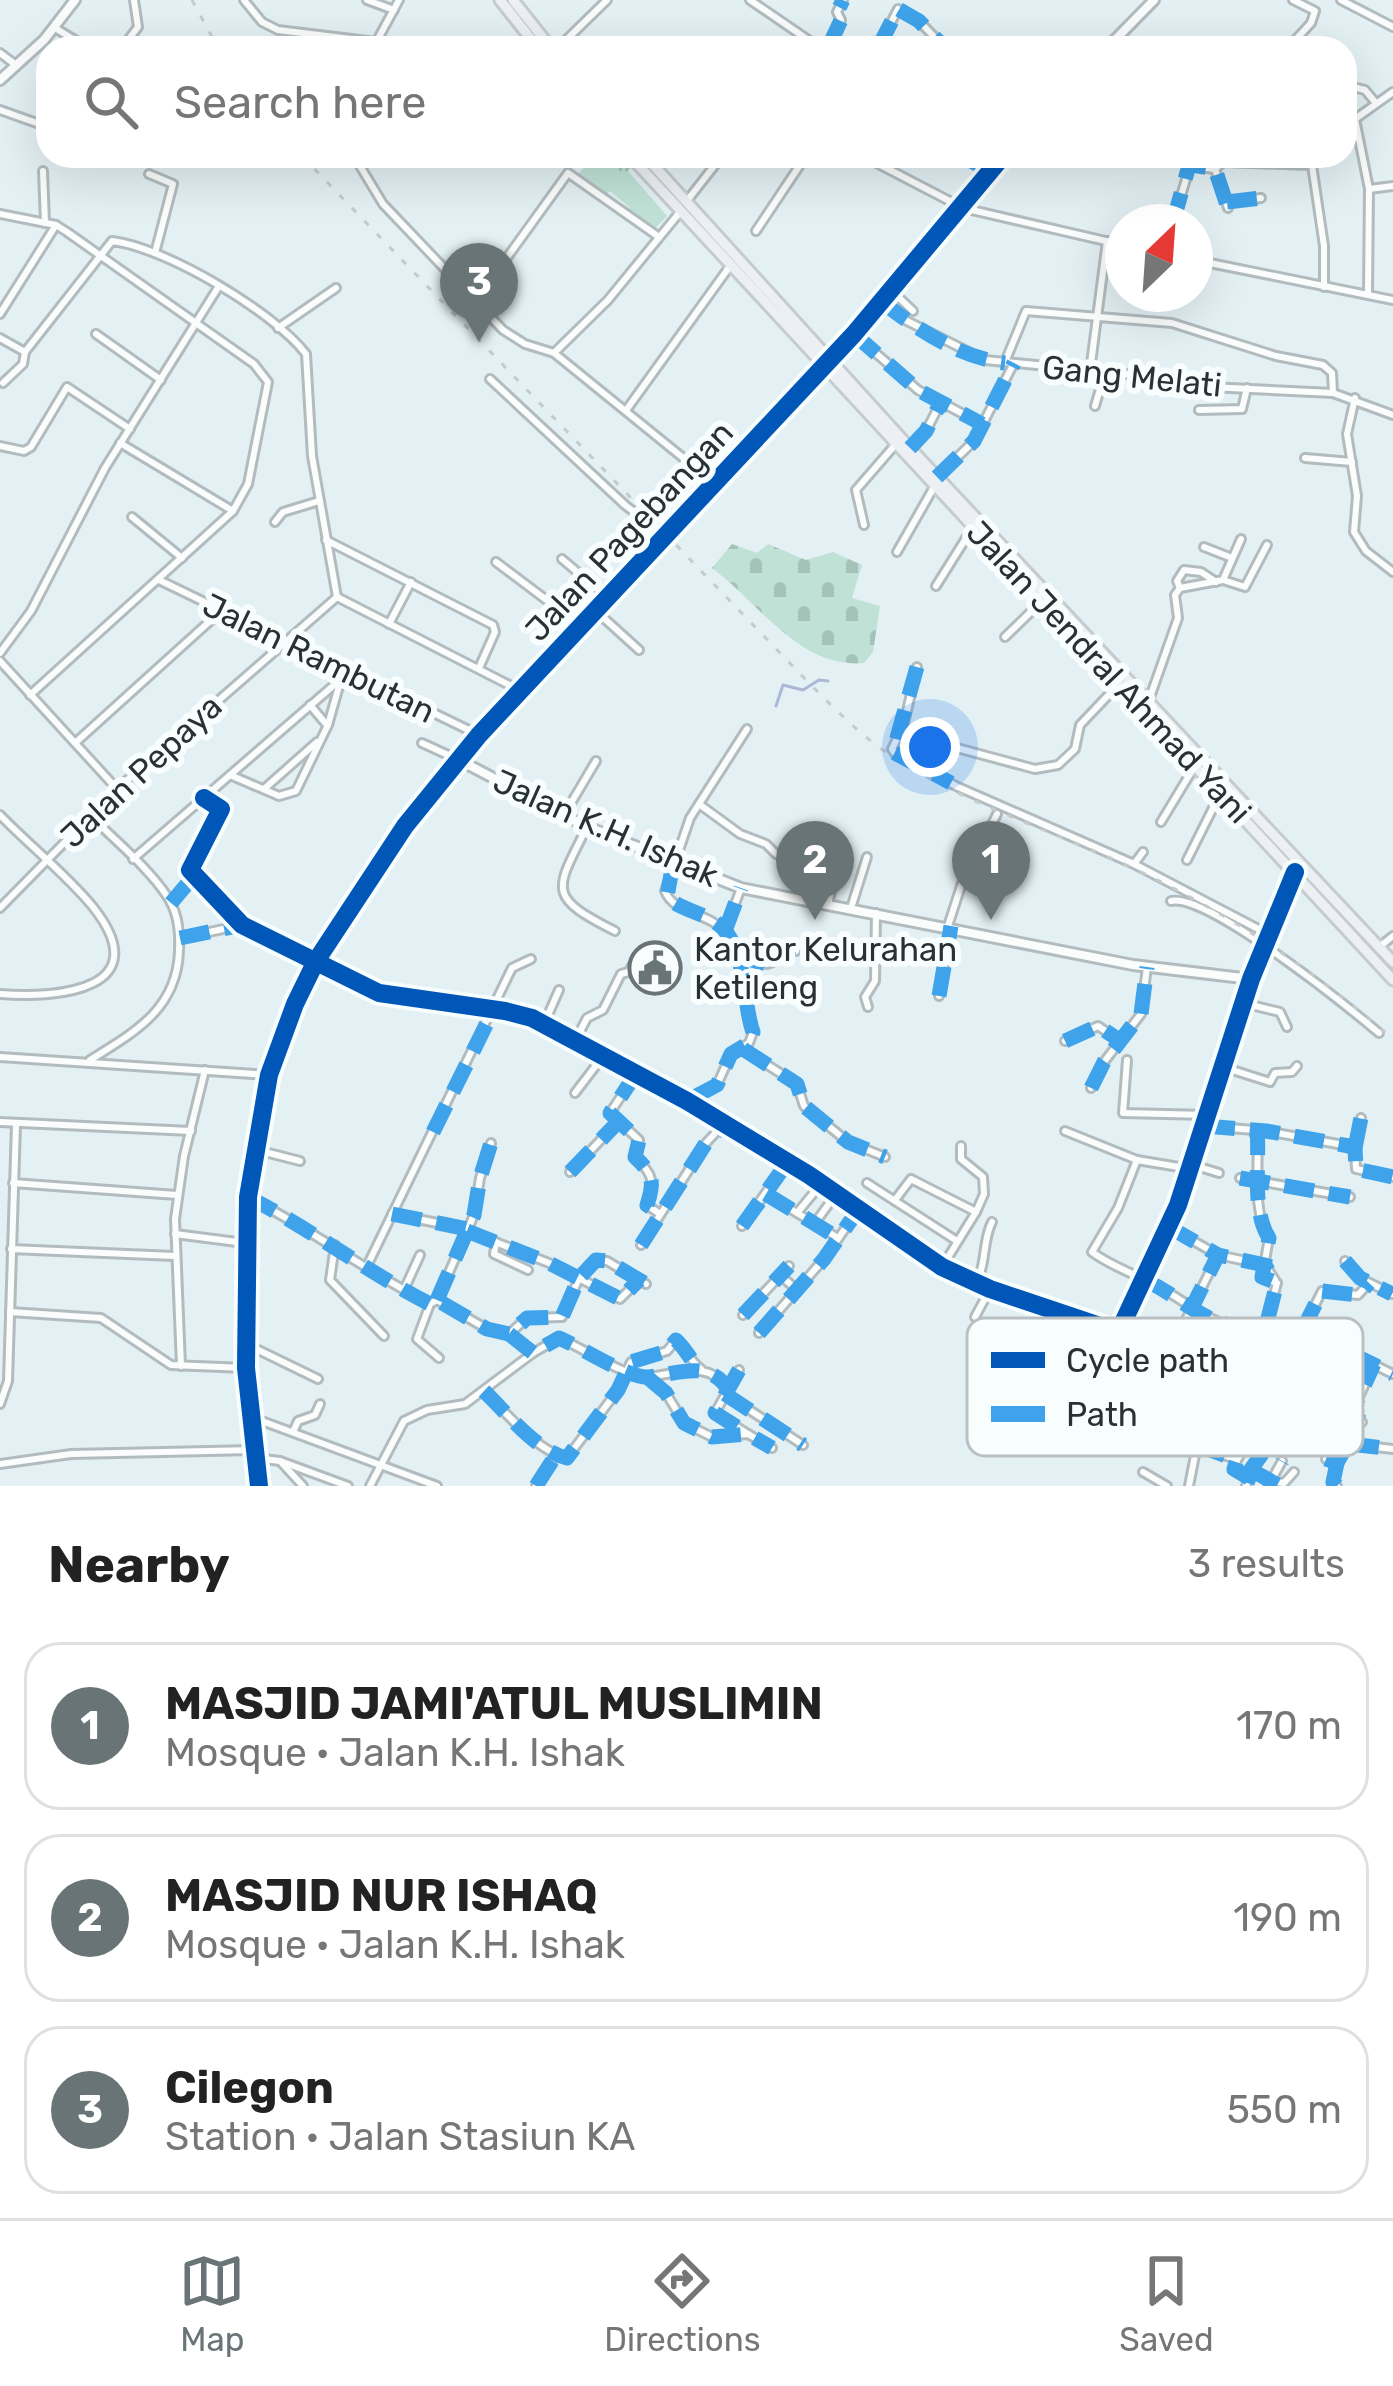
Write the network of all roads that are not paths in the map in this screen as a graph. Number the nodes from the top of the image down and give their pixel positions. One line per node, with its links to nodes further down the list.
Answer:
1 (75, 0): 18 (street)
2 (134, 0): 21 (street)
3 (244, 0): 22 (street)
4 (367, 0): 16 (street)
5 (399, 0): 16 (street)
6 (500, 0): 24 (highway)
7 (513, 0): 25 (highway)
8 (608, 0): 26 (street)
9 (750, 0): 27 (street)
10 (843, 0): 28 (street)
11 (903, 0): 15 (street)
12 (1154, 0): 31 (street)
13 (1293, 0): 32 (street)
14 (1341, 0): 17 (street)
15 (898, 9): 29 (street); 30 (street)
16 (394, 10): 23 (street)
17 (1393, 27)
18 (55, 28): 19 (street); 20 (street)
19 (47, 36)
20 (68, 36)
21 (131, 36)
22 (313, 36)
23 (380, 36)
24 (528, 36)
25 (544, 36)
26 (568, 36)
27 (806, 36)
28 (831, 36)
29 (884, 36)
30 (933, 36)
31 (1119, 36)
32 (1299, 36)
33 (36, 46): 35 (street)
34 (0, 53): 35 (street)
35 (16, 65): 36 (street)
36 (0, 80)
37 (1357, 88): 39 (street)
38 (1393, 92): 39 (street)
39 (1375, 102): 41 (street)
40 (0, 110): 42 (street)
41 (1357, 117)
42 (36, 123)
43 (1357, 129): 59 (street)
44 (361, 168): 81 (street)
45 (650, 168): 62 (highway)
46 (713, 168): 62 (street)
47 (798, 168): 67 (street)
48 (886, 168): 63 (street)
49 (984, 168): 56 (street)
50 (994, 168): 56 (street, Jalan Pagebangan)
51 (1189, 168): 61 (street)
52 (1202, 168): 54 (street)
53 (1312, 168): 76 (street)
54 (1215, 169): 60 (street)
55 (43, 171): 65 (street)
56 (991, 172): 63 (street, Jalan Pagebangan)
57 (149, 174): 70 (street)
58 (1393, 186): 59 (street)
59 (1369, 189): 79 (street)
60 (1261, 198)
61 (1179, 204)
62 (683, 207): 68 (street); 74 (highway); 94 (highway)
63 (963, 208): 69 (street); 78 (street, Jalan Pagebangan)
64 (1, 217): 65 (street)
65 (45, 223): 66 (street)
66 (56, 225): 71 (street); 84 (street)
67 (756, 231)
68 (659, 238): 81 (street); 92 (street)
69 (1105, 241)
70 (155, 253): 71 (street); 75 (street)
71 (99, 256): 86 (street); 91 (street)
72 (1105, 260): 85 (street)
73 (1213, 264): 76 (street)
74 (730, 266): 94 (highway); 109 (street)
75 (219, 286): 86 (street); 87 (street)
76 (1324, 286): 79 (street)
77 (336, 288): 87 (street)
78 (892, 291): 82 (street, Jalan Pagebangan); 83 (street)
79 (1368, 294): 80 (street)
80 (1393, 300)
81 (475, 302): 92 (street)
82 (882, 302): 89 (street, Jalan Pagebangan); 93 (street, Gang Melati)
83 (914, 310)
84 (0, 314)
85 (1099, 319): 93 (street); 95 (street); 104 (street)
86 (194, 322): 99 (street); 123 (street)
87 (278, 328): 122 (street)
88 (96, 334): 99 (street)
89 (854, 334): 94 (street, Jalan Pagebangan); 107 (street)
90 (0, 338): 91 (street)
91 (26, 352): 100 (street)
92 (554, 352): 109 (street)
93 (1010, 363): 95 (street, Gang Melati); 112 (street)
94 (826, 364): 115 (highway, Jalan Jendral Ahmad Yani); 117 (highway, Jalan Jendral Ahmad Yani); 121 (street, Jalan Pagebangan)
95 (1090, 371): 96 (street, Gang Melati)
96 (1105, 372): 97 (street, Gang Melati); 101 (street)
97 (1115, 373): 102 (street); 103 (street, Gang Melati)
98 (490, 379): 128 (street)
99 (161, 380): 113 (street)
100 (3, 383)
101 (1102, 384): 102 (street); 108 (street)
102 (1112, 385): 105 (street)
103 (1247, 388): 104 (street, Gang Melati); 110 (street)
104 (1333, 393): 106 (street, Gang Melati)
105 (1109, 395)
106 (1354, 398): 111 (street, Gang Melati); 119 (street)
107 (940, 404): 112 (street); 117 (street)
108 (1095, 406)
109 (627, 409): 121 (street)
110 (1199, 410)
111 (1393, 415)
112 (982, 424): 120 (street)
113 (130, 429): 114 (street); 116 (street)
114 (120, 443): 123 (street); 154 (street)
115 (895, 445): 120 (highway, Jalan Jendral Ahmad Yani); 126 (street)
116 (0, 446)
117 (910, 448): 120 (highway, Jalan Jendral Ahmad Yani)
118 (1305, 458): 119 (street)
119 (1352, 462): 138 (street)
120 (936, 482): 127 (highway, Jalan Jendral Ahmad Yani); 133 (street); 162 (highway, Jalan Jendral Ahmad Yani)
121 (715, 483): 128 (street, Jalan Pagebangan)
122 (320, 501): 125 (street); 130 (street)
123 (232, 511): 134 (street)
124 (132, 517): 134 (street)
125 (274, 522)
126 (864, 525)
127 (974, 526): 142 (street); 146 (highway, Jalan Jendral Ahmad Yani)
128 (665, 536): 145 (street, Jalan Pagebangan)
129 (1241, 539): 135 (street)
130 (326, 540): 141 (street); 144 (street)
131 (1267, 545): 140 (street)
132 (1204, 547): 135 (street)
133 (896, 552)
134 (182, 558): 139 (street)
135 (1232, 558): 140 (street)
136 (562, 559): 145 (street)
137 (496, 562): 150 (street)
138 (1393, 572)
139 (158, 580): 147 (street, Jalan Rambutan); 161 (street)
140 (1219, 581): 143 (street); 143 (street)
141 (410, 582): 149 (street); 156 (street)
142 (936, 586)
143 (1180, 588): 162 (street)
144 (337, 597): 149 (street); 152 (street, Jalan Pepaya)
145 (608, 598): 148 (street, Jalan Pagebangan)
146 (1042, 601): 151 (street); 159 (highway, Jalan Jendral Ahmad Yani)
147 (220, 611): 152 (street, Jalan Rambutan); 168 (street)
148 (596, 611): 150 (street, Jalan Pagebangan); 153 (street)
149 (389, 624): 156 (street)
150 (580, 626): 160 (street, Jalan Pagebangan)
151 (1005, 637)
152 (287, 640): 157 (street, Jalan Rambutan); 175 (street, Jalan Pepaya)
153 (639, 650)
154 (0, 657): 161 (street)
155 (917, 667): 193 (street)
156 (478, 668): 160 (street)
157 (346, 669): 158 (street); 166 (street, Jalan Rambutan)
158 (341, 679): 163 (street); 164 (street)
159 (1120, 683): 170 (street); 173 (highway, Jalan Jendral Ahmad Yani)
160 (521, 691): 166 (street, Jalan Pagebangan)
161 (30, 694): 168 (street)
162 (1149, 700): 195 (highway, Jalan Jendral Ahmad Yani)
163 (310, 705): 164 (street); 174 (street)
164 (328, 725): 167 (street)
165 (748, 729): 179 (street)
166 (479, 735): 171 (street, Jalan Pagebangan)
167 (320, 739): 176 (street); 176 (street)
168 (75, 743): 175 (street)
169 (422, 743): 171 (street)
170 (957, 748)
171 (459, 760): 183 (street, Jalan K.H. Ishak); 217 (street, Jalan Pagebangan)
172 (596, 761): 183 (street)
173 (1196, 763): 177 (highway, Jalan Jendral Ahmad Yani); 184 (street)
174 (230, 775): 176 (street); 178 (street)
175 (117, 789): 182 (street, Jalan Pepaya)
176 (263, 790)
177 (1222, 791): 190 (street); 195 (highway, Jalan Jendral Ahmad Yani)
178 (204, 798): 189 (street); 196 (street)
179 (699, 804): 192 (street); 194 (street)
180 (997, 814): 205 (street)
181 (0, 815): 191 (street)
182 (90, 815): 189 (street); 191 (street, Jalan Pepaya)
183 (564, 815): 185 (street, Jalan K.H. Ishak)
184 (1161, 823)
185 (587, 827): 192 (street, Jalan K.H. Ishak); 206 (street)
186 (816, 839): 194 (street)
187 (1143, 852): 193 (street)
188 (867, 856): 202 (street)
189 (133, 860): 199 (street)
190 (1187, 860)
191 (46, 861): 201 (street, Jalan Pepaya); 225 (street)
192 (673, 863): 197 (street, Jalan K.H. Ishak); 207 (street)
193 (1134, 863): 208 (street)
194 (810, 867): 200 (street)
195 (1299, 868): 208 (street); 211 (highway, Jalan Jendral Ahmad Yani); 223 (highway, Jalan Jendral Ahmad Yani)
196 (194, 876): 199 (street); 204 (street)
197 (741, 888): 200 (street, Jalan K.H. Ishak); 207 (street)
198 (1171, 902): 212 (street)
199 (171, 903): 210 (street)
200 (828, 904): 202 (street, Jalan K.H. Ishak)
201 (1, 906)
202 (850, 908): 203 (street, Jalan K.H. Ishak)
203 (876, 913): 205 (street, Jalan K.H. Ishak); 228 (street)
204 (242, 925): 210 (street); 217 (street)
205 (949, 926): 219 (street, Jalan K.H. Ishak); 226 (street)
206 (615, 931)
207 (724, 932): 214 (street)
208 (1269, 935): 212 (street)
209 (1393, 936): 211 (street)
210 (180, 938): 239 (street)
211 (1379, 946): 218 (highway, Jalan Jendral Ahmad Yani)
212 (1263, 948): 222 (street); 232 (street)
213 (796, 951): 214 (street)
214 (736, 956): 236 (street)
215 (531, 959): 229 (street)
216 (666, 959): 220 (street)
217 (316, 962): 229 (street); 245 (street, Jalan Pagebangan)
218 (1393, 962)
219 (1148, 967): 222 (street, Jalan K.H. Ishak); 234 (street)
220 (629, 971): 221 (street); 233 (street)
221 (648, 979)
222 (1251, 979): 227 (street)
223 (1393, 980)
224 (559, 990): 230 (street)
225 (0, 994)
226 (939, 996)
227 (1243, 1003): 231 (street); 242 (street)
228 (868, 1007)
229 (494, 1009): 230 (street); 286 (street)
230 (544, 1024): 233 (street)
231 (1287, 1028)
232 (1378, 1033)
233 (576, 1040): 237 (street)
234 (1119, 1040): 235 (street); 246 (street)
235 (1065, 1041)
236 (743, 1049): 248 (street); 263 (street)
237 (604, 1055): 244 (street); 247 (street)
238 (0, 1057): 239 (street)
239 (90, 1060): 243 (street)
240 (1127, 1060): 249 (street)
241 (1297, 1066): 242 (street)
242 (1223, 1067): 249 (street)
243 (205, 1070): 245 (street); 257 (street)
244 (637, 1072): 248 (street); 251 (street)
245 (269, 1075): 262 (street, Jalan Pagebangan)
246 (1091, 1088)
247 (575, 1093)
248 (688, 1101): 254 (street)
249 (1208, 1115): 255 (street)
250 (1361, 1118): 261 (street)
251 (618, 1121): 268 (street); 287 (street)
252 (0, 1122): 253 (street)
253 (16, 1124): 257 (street); 273 (street)
254 (723, 1125): 266 (street); 287 (street)
255 (1205, 1126): 256 (street); 267 (street)
256 (1257, 1130): 261 (street); 272 (street)
257 (191, 1131): 278 (street)
258 (1065, 1131): 264 (street)
259 (491, 1143): 293 (street)
260 (962, 1146): 283 (street)
261 (1355, 1148): 271 (street)
262 (254, 1149): 265 (street); 279 (street, Jalan Pagebangan)
263 (885, 1157)
264 (1137, 1160): 267 (street); 313 (street)
265 (300, 1162)
266 (787, 1163): 275 (street); 276 (street)
267 (1192, 1167): 269 (street); 292 (street)
268 (570, 1172)
269 (1219, 1173)
270 (1240, 1178): 272 (street)
271 (1393, 1178)
272 (1259, 1181): 280 (street); 306 (street)
273 (13, 1183): 278 (street); 288 (street)
274 (867, 1183): 281 (street)
275 (821, 1184): 277 (street); 284 (street)
276 (766, 1194): 284 (street); 291 (street)
277 (836, 1194): 282 (street); 290 (street)
278 (178, 1195): 294 (street)
279 (248, 1197): 298 (street, Jalan Pagebangan); 299 (street)
280 (1350, 1197)
281 (895, 1201): 283 (street); 296 (street)
282 (858, 1210): 295 (street); 309 (street)
283 (976, 1212): 296 (street)
284 (797, 1213): 290 (street)
285 (0, 1214): 288 (street)
286 (392, 1214): 293 (street); 307 (street)
287 (660, 1214): 300 (street)
288 (11, 1215): 301 (street)
289 (992, 1222): 314 (street)
290 (815, 1223): 295 (street)
291 (742, 1226)
292 (1168, 1227): 303 (street); 313 (street)
293 (468, 1230): 297 (street); 320 (street)
294 (175, 1234): 298 (street); 304 (street)
295 (838, 1238): 317 (street)
296 (957, 1241): 309 (street)
297 (496, 1242): 310 (street); 312 (street)
298 (245, 1243): 336 (street, Jalan Pagebangan)
299 (335, 1245): 307 (street); 335 (street)
300 (641, 1245)
301 (11, 1249): 304 (street); 323 (street)
302 (420, 1255): 318 (street)
303 (1218, 1255): 306 (street); 322 (street)
304 (174, 1256): 342 (street)
305 (1345, 1262): 315 (street)
306 (1265, 1265): 331 (street)
307 (367, 1266): 318 (street)
308 (789, 1266): 311 (street)
309 (942, 1267): 314 (street)
310 (528, 1270)
311 (780, 1275): 317 (street); 324 (street)
312 (579, 1278): 312 (street); 334 (street)
313 (1145, 1280): 322 (street); 328 (street)
314 (977, 1282): 316 (street)
315 (1369, 1283): 319 (street); 332 (street)
316 (990, 1289): 321 (street); 325 (street)
317 (797, 1290): 333 (street)
318 (403, 1291): 320 (street)
319 (1392, 1294)
320 (434, 1302): 334 (street); 339 (street)
321 (1043, 1307): 326 (street); 327 (street)
322 (1193, 1310): 329 (street); 330 (street)
323 (10, 1312): 338 (street); 342 (street)
324 (742, 1315)
325 (974, 1317)
326 (1038, 1318)
327 (1076, 1318)
328 (1126, 1318)
329 (1189, 1318)
330 (1211, 1318)
331 (1268, 1318)
332 (1308, 1318)
333 (759, 1333)
334 (509, 1334): 337 (street)
335 (384, 1336)
336 (246, 1344): 343 (street, Jalan Pagebangan); 349 (street)
337 (533, 1353): 346 (street); 351 (street)
338 (4, 1358): 353 (street)
339 (439, 1358)
340 (1363, 1358): 341 (street)
341 (1374, 1364): 347 (street); 350 (street)
342 (181, 1366): 343 (street)
343 (246, 1368): 354 (street, Jalan Pagebangan)
344 (701, 1369): 346 (street); 348 (street); 352 (street)
345 (739, 1370): 352 (street)
346 (630, 1372): 348 (street); 364 (street)
347 (1393, 1374)
348 (646, 1377): 357 (street)
349 (318, 1379)
350 (1363, 1388)
351 (484, 1391): 364 (street); 376 (street)
352 (726, 1392): 355 (street); 357 (street)
353 (0, 1403)
354 (251, 1417): 356 (street); 363 (street, Jalan Pagebangan)
355 (761, 1418): 357 (street); 359 (street)
356 (293, 1432): 358 (street); 358 (street)
357 (749, 1434): 361 (street)
358 (309, 1438): 376 (street)
359 (803, 1445)
360 (1363, 1446): 362 (street)
361 (772, 1448)
362 (1393, 1449)
363 (255, 1454): 372 (street); 375 (street); 381 (street, Jalan Pagebangan)
364 (556, 1455): 386 (street)
365 (1194, 1456): 388 (street)
366 (1229, 1456): 371 (street)
367 (1240, 1456): 371 (street)
368 (1261, 1456): 379 (street)
369 (1341, 1456): 374 (street)
370 (1325, 1459): 374 (street)
371 (1238, 1460): 379 (street)
372 (280, 1461): 382 (street); 383 (street)
373 (1282, 1461): 380 (street)
374 (1337, 1463): 390 (street)
375 (0, 1464)
376 (383, 1465): 384 (street); 385 (street)
377 (1143, 1472): 387 (street)
378 (1294, 1472): 380 (street)
379 (1248, 1473): 380 (street); 389 (street)
380 (1269, 1483)
381 (259, 1486)
382 (303, 1486)
383 (348, 1486)
384 (370, 1486)
385 (437, 1486)
386 (536, 1486)
387 (1167, 1486)
388 (1189, 1486)
389 (1246, 1486)
390 (1337, 1486)

